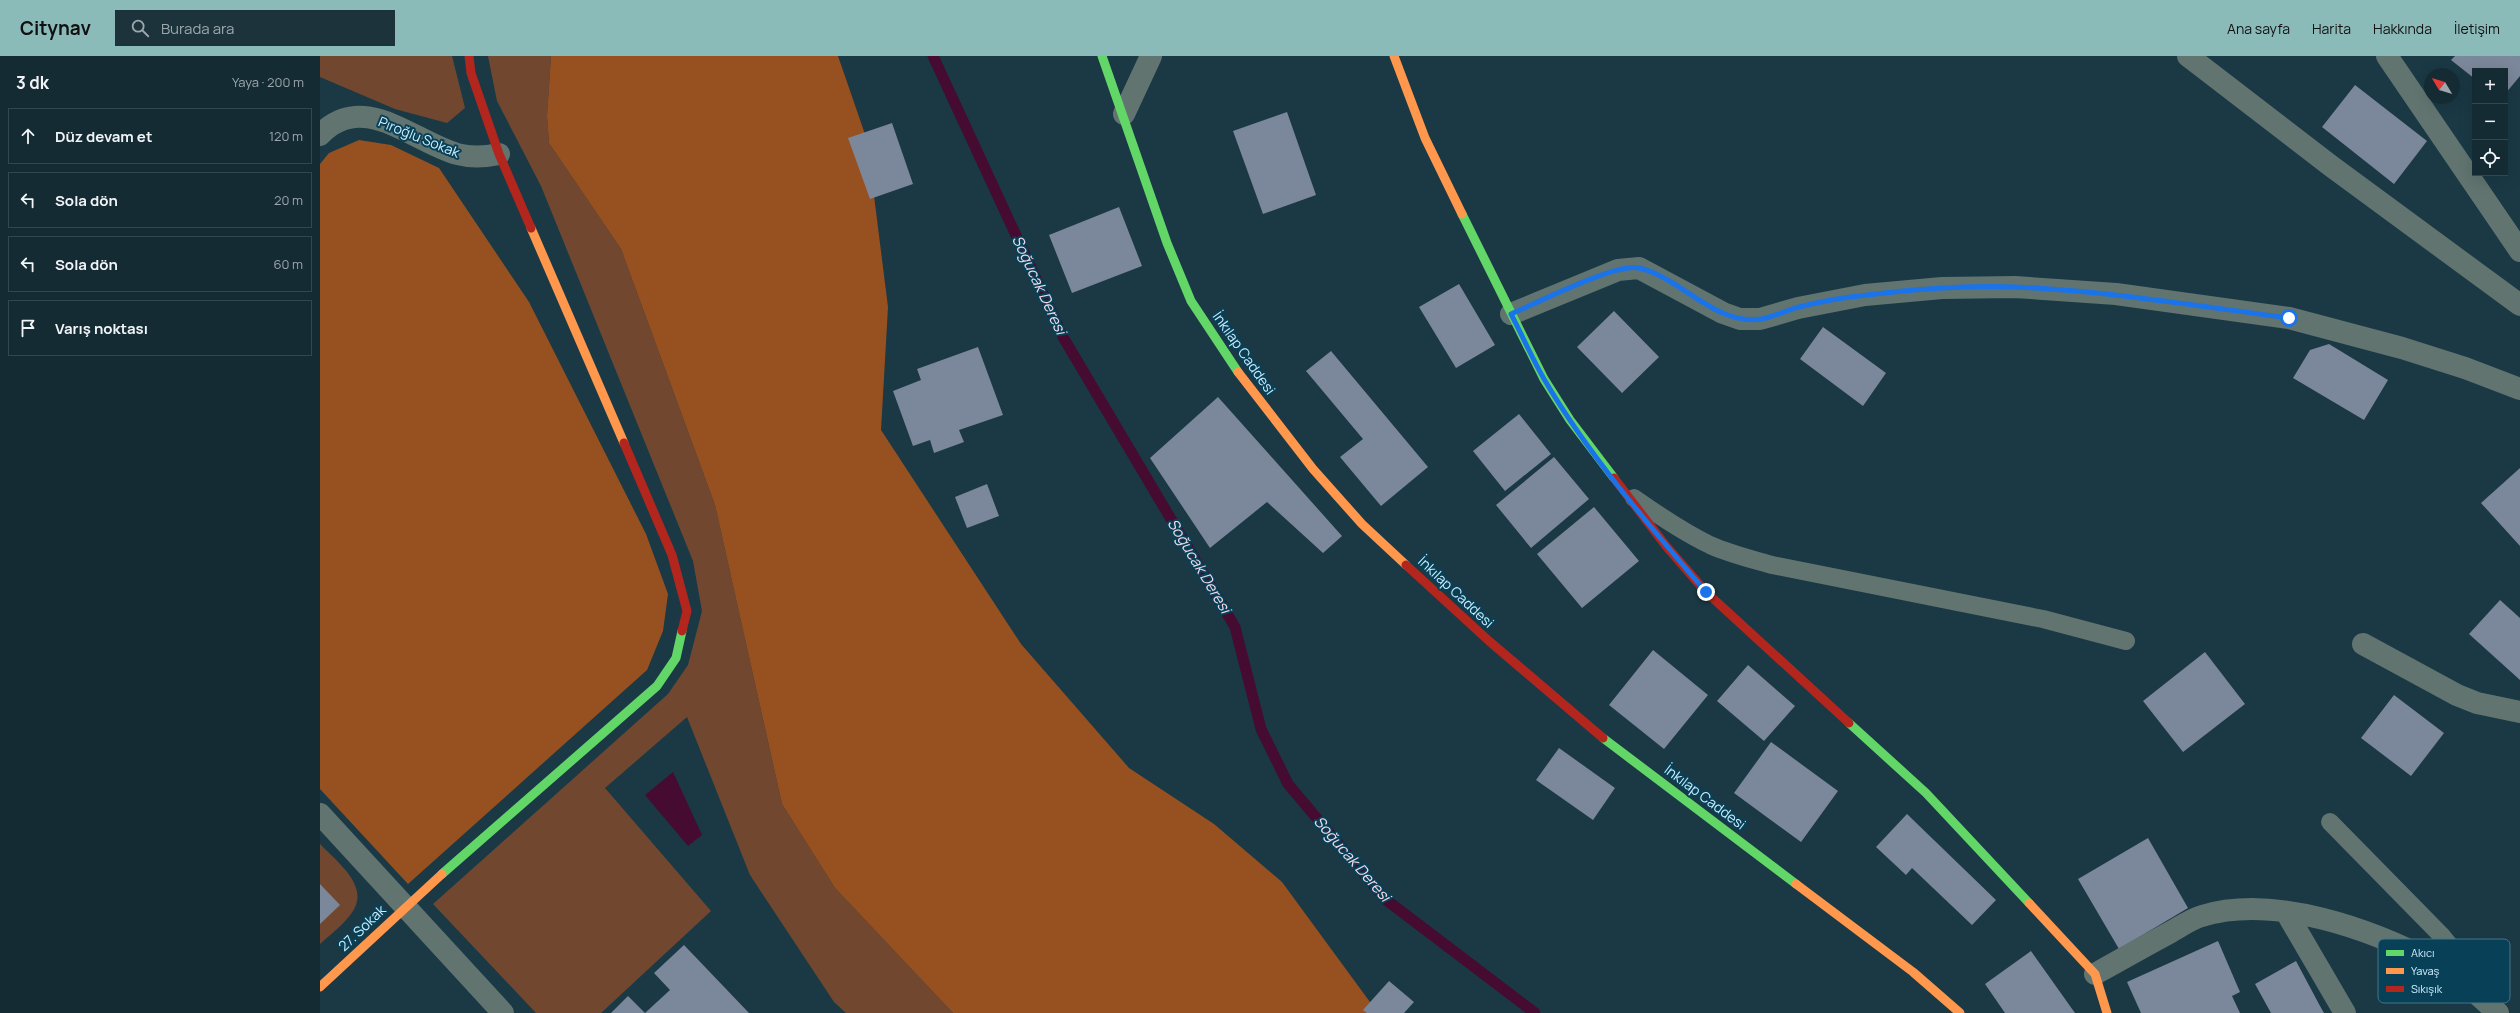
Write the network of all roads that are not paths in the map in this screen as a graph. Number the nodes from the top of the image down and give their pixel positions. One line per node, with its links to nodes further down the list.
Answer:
1 (469, 56): 9 (street, 27. Sokak)
2 (1102, 56): 7 (street, İnkılap Caddesi)
3 (1151, 56): 7 (street)
4 (1394, 56): 12 (street)
5 (2188, 56): 11 (street)
6 (2386, 56): 10 (street)
7 (1124, 114): 27 (street, İnkılap Caddesi)
8 (320, 135): 9 (street, Pıroğlu Sokak)
9 (500, 154): 20 (street, 27. Sokak)
10 (2520, 251)
11 (2520, 305)
12 (1511, 314): 13 (street); 14 (street)
13 (2520, 389)
14 (1624, 492): 15 (lane); 24 (street)
15 (2126, 641)
16 (2363, 644): 17 (street)
17 (2520, 712)
18 (320, 814): 20 (street)
19 (2330, 822): 23 (lane)
20 (405, 906): 25 (street, 27. Sokak); 26 (street)
21 (2286, 912): 22 (street); 24 (street); 29 (street)
22 (2380, 939)
23 (2444, 939)
24 (2095, 974): 28 (street)
25 (320, 987)
26 (503, 1013)
27 (1960, 1013)
28 (2106, 1013)
29 (2345, 1013)

